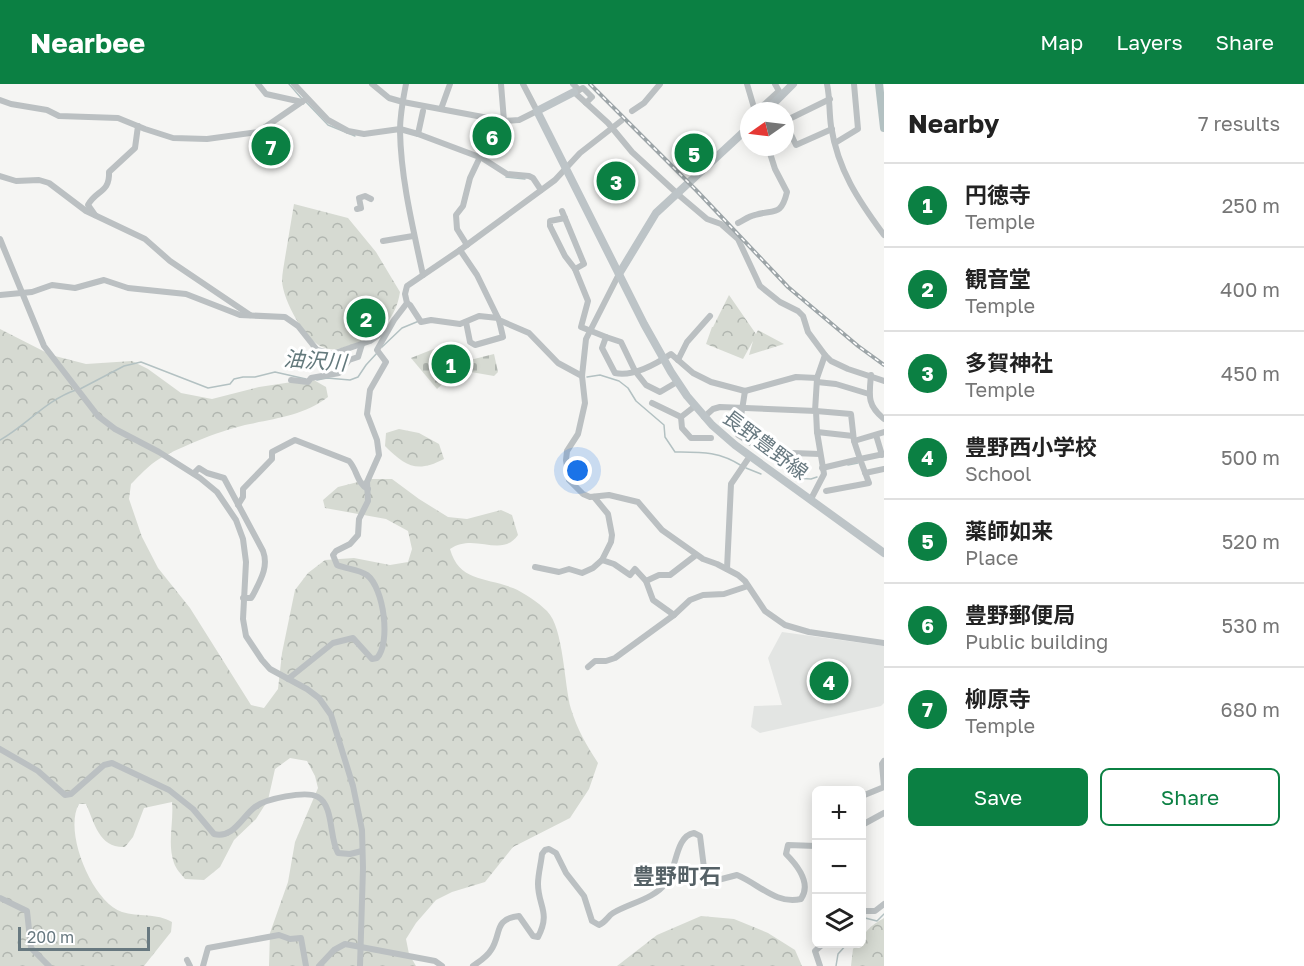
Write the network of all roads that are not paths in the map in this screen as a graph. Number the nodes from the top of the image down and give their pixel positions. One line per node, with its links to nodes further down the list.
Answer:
1 (258, 84): 17 (street)
2 (294, 84): 17 (street)
3 (372, 84): 18 (street)
4 (406, 84): 18 (street)
5 (450, 84): 22 (street)
6 (501, 84): 29 (street)
7 (523, 84): 24 (street)
8 (660, 84): 25 (street)
9 (747, 84): 19 (street)
10 (775, 84): 20 (street)
11 (794, 84): 21 (main road)
12 (827, 84): 15 (street)
13 (854, 84): 37 (street)
14 (575, 89): 24 (main road); 31 (street)
15 (830, 99): 26 (street); 33 (street)
16 (0, 100): 30 (street)
17 (304, 100): 30 (street); 32 (street)
18 (403, 102): 22 (street); 32 (street)
19 (753, 102)
20 (766, 102)
21 (775, 102)
22 (441, 109): 27 (street)
23 (423, 111): 34 (street)
24 (537, 111): 29 (street); 40 (main road, 長野豊野線)
25 (632, 111)
26 (794, 117)
27 (489, 119): 29 (street); 39 (street)
28 (621, 121): 31 (street)
29 (504, 122)
30 (138, 126): 45 (street)
31 (612, 127): 40 (street); 67 (street)
32 (400, 129): 34 (street); 48 (street)
33 (832, 129): 36 (street); 37 (street)
34 (418, 134): 39 (street)
35 (740, 136): 54 (main road)
36 (794, 141)
37 (835, 143): 47 (street)
38 (771, 156): 46 (street)
39 (480, 157): 42 (street); 51 (street)
40 (566, 170): 42 (street); 54 (main road, 長野豊野線)
41 (0, 176): 45 (street)
42 (541, 190): 51 (street)
43 (371, 199): 44 (street)
44 (357, 209)
45 (95, 215): 59 (street)
46 (738, 223)
47 (884, 235)
48 (413, 236): 50 (street); 55 (street)
49 (0, 239): 56 (street)
50 (383, 241)
51 (467, 245): 52 (street)
52 (460, 250): 55 (street); 61 (street)
53 (575, 269): 53 (street); 64 (street)
54 (619, 274): 64 (street); 68 (main road, 長野豊野線)
55 (423, 275): 58 (street)
56 (21, 293): 57 (street); 59 (street); 97 (street)
57 (0, 295)
58 (407, 303): 62 (street); 63 (street)
59 (251, 315): 66 (street)
60 (710, 315): 69 (street)
61 (498, 318): 62 (street); 62 (street); 72 (street)
62 (466, 322)
63 (388, 329): 66 (street); 99 (street)
64 (589, 331): 65 (street); 72 (street)
65 (606, 337): 70 (street); 70 (street)
66 (362, 344): 73 (street)
67 (825, 355): 71 (street); 74 (street)
68 (663, 359): 69 (street); 70 (street); 76 (main road, 長野豊野線)
69 (678, 360): 77 (street)
70 (635, 370): 76 (street)
71 (871, 375): 75 (street); 78 (street)
72 (582, 376): 101 (street)
73 (291, 380)
74 (817, 380): 77 (street); 78 (street); 82 (street)
75 (884, 381)
76 (677, 382): 80 (main road, 長野豊野線)
77 (745, 391): 81 (street)
78 (868, 394): 85 (street)
79 (652, 403): 83 (street)
80 (695, 406): 83 (street); 84 (main road, 長野豊野線)
81 (741, 407): 82 (street); 84 (street); 91 (street)
82 (816, 411): 86 (street); 90 (street)
83 (681, 417): 89 (street)
84 (704, 417): 93 (main road, 長野豊野線)
85 (884, 419)
86 (817, 432): 90 (street); 91 (street)
87 (884, 432): 88 (street)
88 (876, 435): 90 (street); 92 (street)
89 (711, 438)
90 (853, 439): 94 (street)
91 (820, 454): 95 (street)
92 (883, 455): 94 (street)
93 (748, 459): 102 (main road, 長野豊野線); 108 (street)
94 (860, 459): 95 (street); 98 (street)
95 (822, 468): 102 (street)
96 (884, 469): 98 (street)
97 (194, 473): 103 (street); 111 (street)
98 (865, 473): 100 (street)
99 (368, 489): 103 (street); 115 (street)
100 (826, 491)
101 (594, 497): 105 (street); 106 (street)
102 (811, 499): 104 (main road, 長野豊野線)
103 (238, 505): 111 (street)
104 (884, 553)
105 (696, 555): 108 (street); 109 (street)
106 (602, 560): 107 (street); 109 (street)
107 (535, 567)
108 (726, 568): 110 (street)
109 (646, 581): 112 (street)
110 (748, 586): 112 (street); 113 (street)
111 (243, 598): 115 (street)
112 (674, 615): 114 (street)
113 (884, 643)
114 (588, 668)
115 (288, 679): 122 (street)
116 (0, 749): 122 (street)
117 (884, 761): 118 (street)
118 (866, 794)
119 (884, 813): 120 (street)
120 (866, 822)
121 (812, 846): 135 (street)
122 (362, 851): 127 (street)
123 (3, 899): 125 (street); 129 (street)
124 (884, 904): 126 (street)
125 (0, 906)
126 (866, 911)
127 (360, 946): 132 (street); 133 (street); 134 (street)
128 (818, 948): 136 (street)
129 (49, 966)
130 (203, 966): 131 (street)
131 (306, 966)
132 (319, 966)
133 (360, 966)
134 (441, 966)
135 (473, 966)
136 (820, 966)

